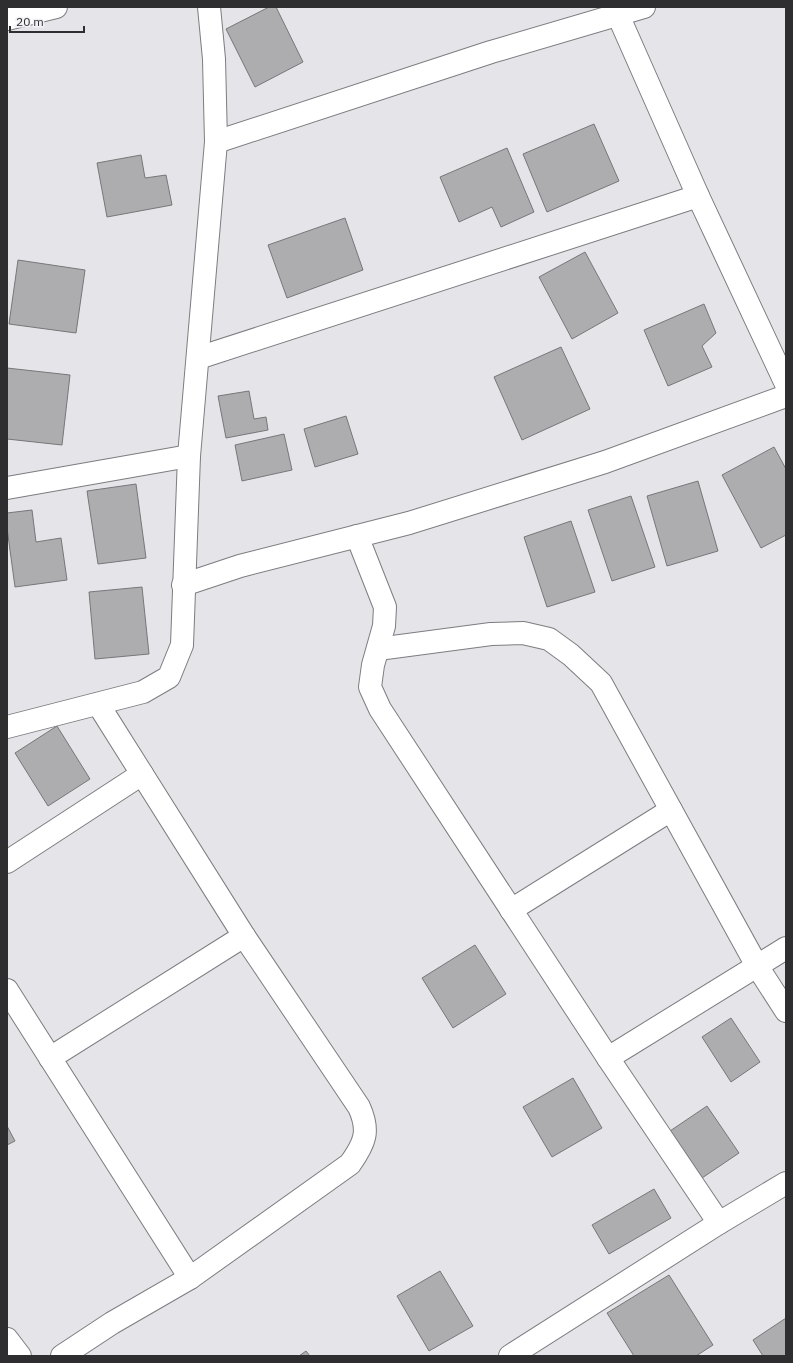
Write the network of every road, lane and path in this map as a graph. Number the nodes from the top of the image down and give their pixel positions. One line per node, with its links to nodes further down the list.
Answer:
1 (56, 7): 5 (street)
2 (209, 7): 6 (street)
3 (644, 7): 4 (street)
4 (618, 15): 6 (street); 7 (street)
5 (7, 19)
6 (216, 142): 8 (street)
7 (698, 196): 8 (street); 9 (street)
8 (198, 358): 11 (street)
9 (786, 384)
10 (786, 396): 13 (street)
11 (189, 456): 12 (street); 14 (street)
12 (7, 488)
13 (357, 536): 14 (street); 15 (street)
14 (183, 585): 16 (street)
15 (378, 649): 19 (street); 21 (street)
16 (98, 704): 17 (street); 18 (street)
17 (7, 726)
18 (142, 774): 20 (street); 22 (street)
19 (671, 810): 21 (street); 24 (street)
20 (7, 862)
21 (512, 910): 28 (street)
22 (244, 936): 27 (street); 31 (street)
23 (786, 948): 24 (street)
24 (757, 966): 26 (street); 28 (street)
25 (7, 990): 27 (street)
26 (786, 1011)
27 (50, 1058): 31 (street)
28 (608, 1058): 30 (street)
29 (786, 1183): 30 (street)
30 (719, 1223): 35 (street)
31 (190, 1278): 34 (street)
32 (7, 1339): 33 (street)
33 (20, 1356)
34 (62, 1356)
35 (510, 1356)

